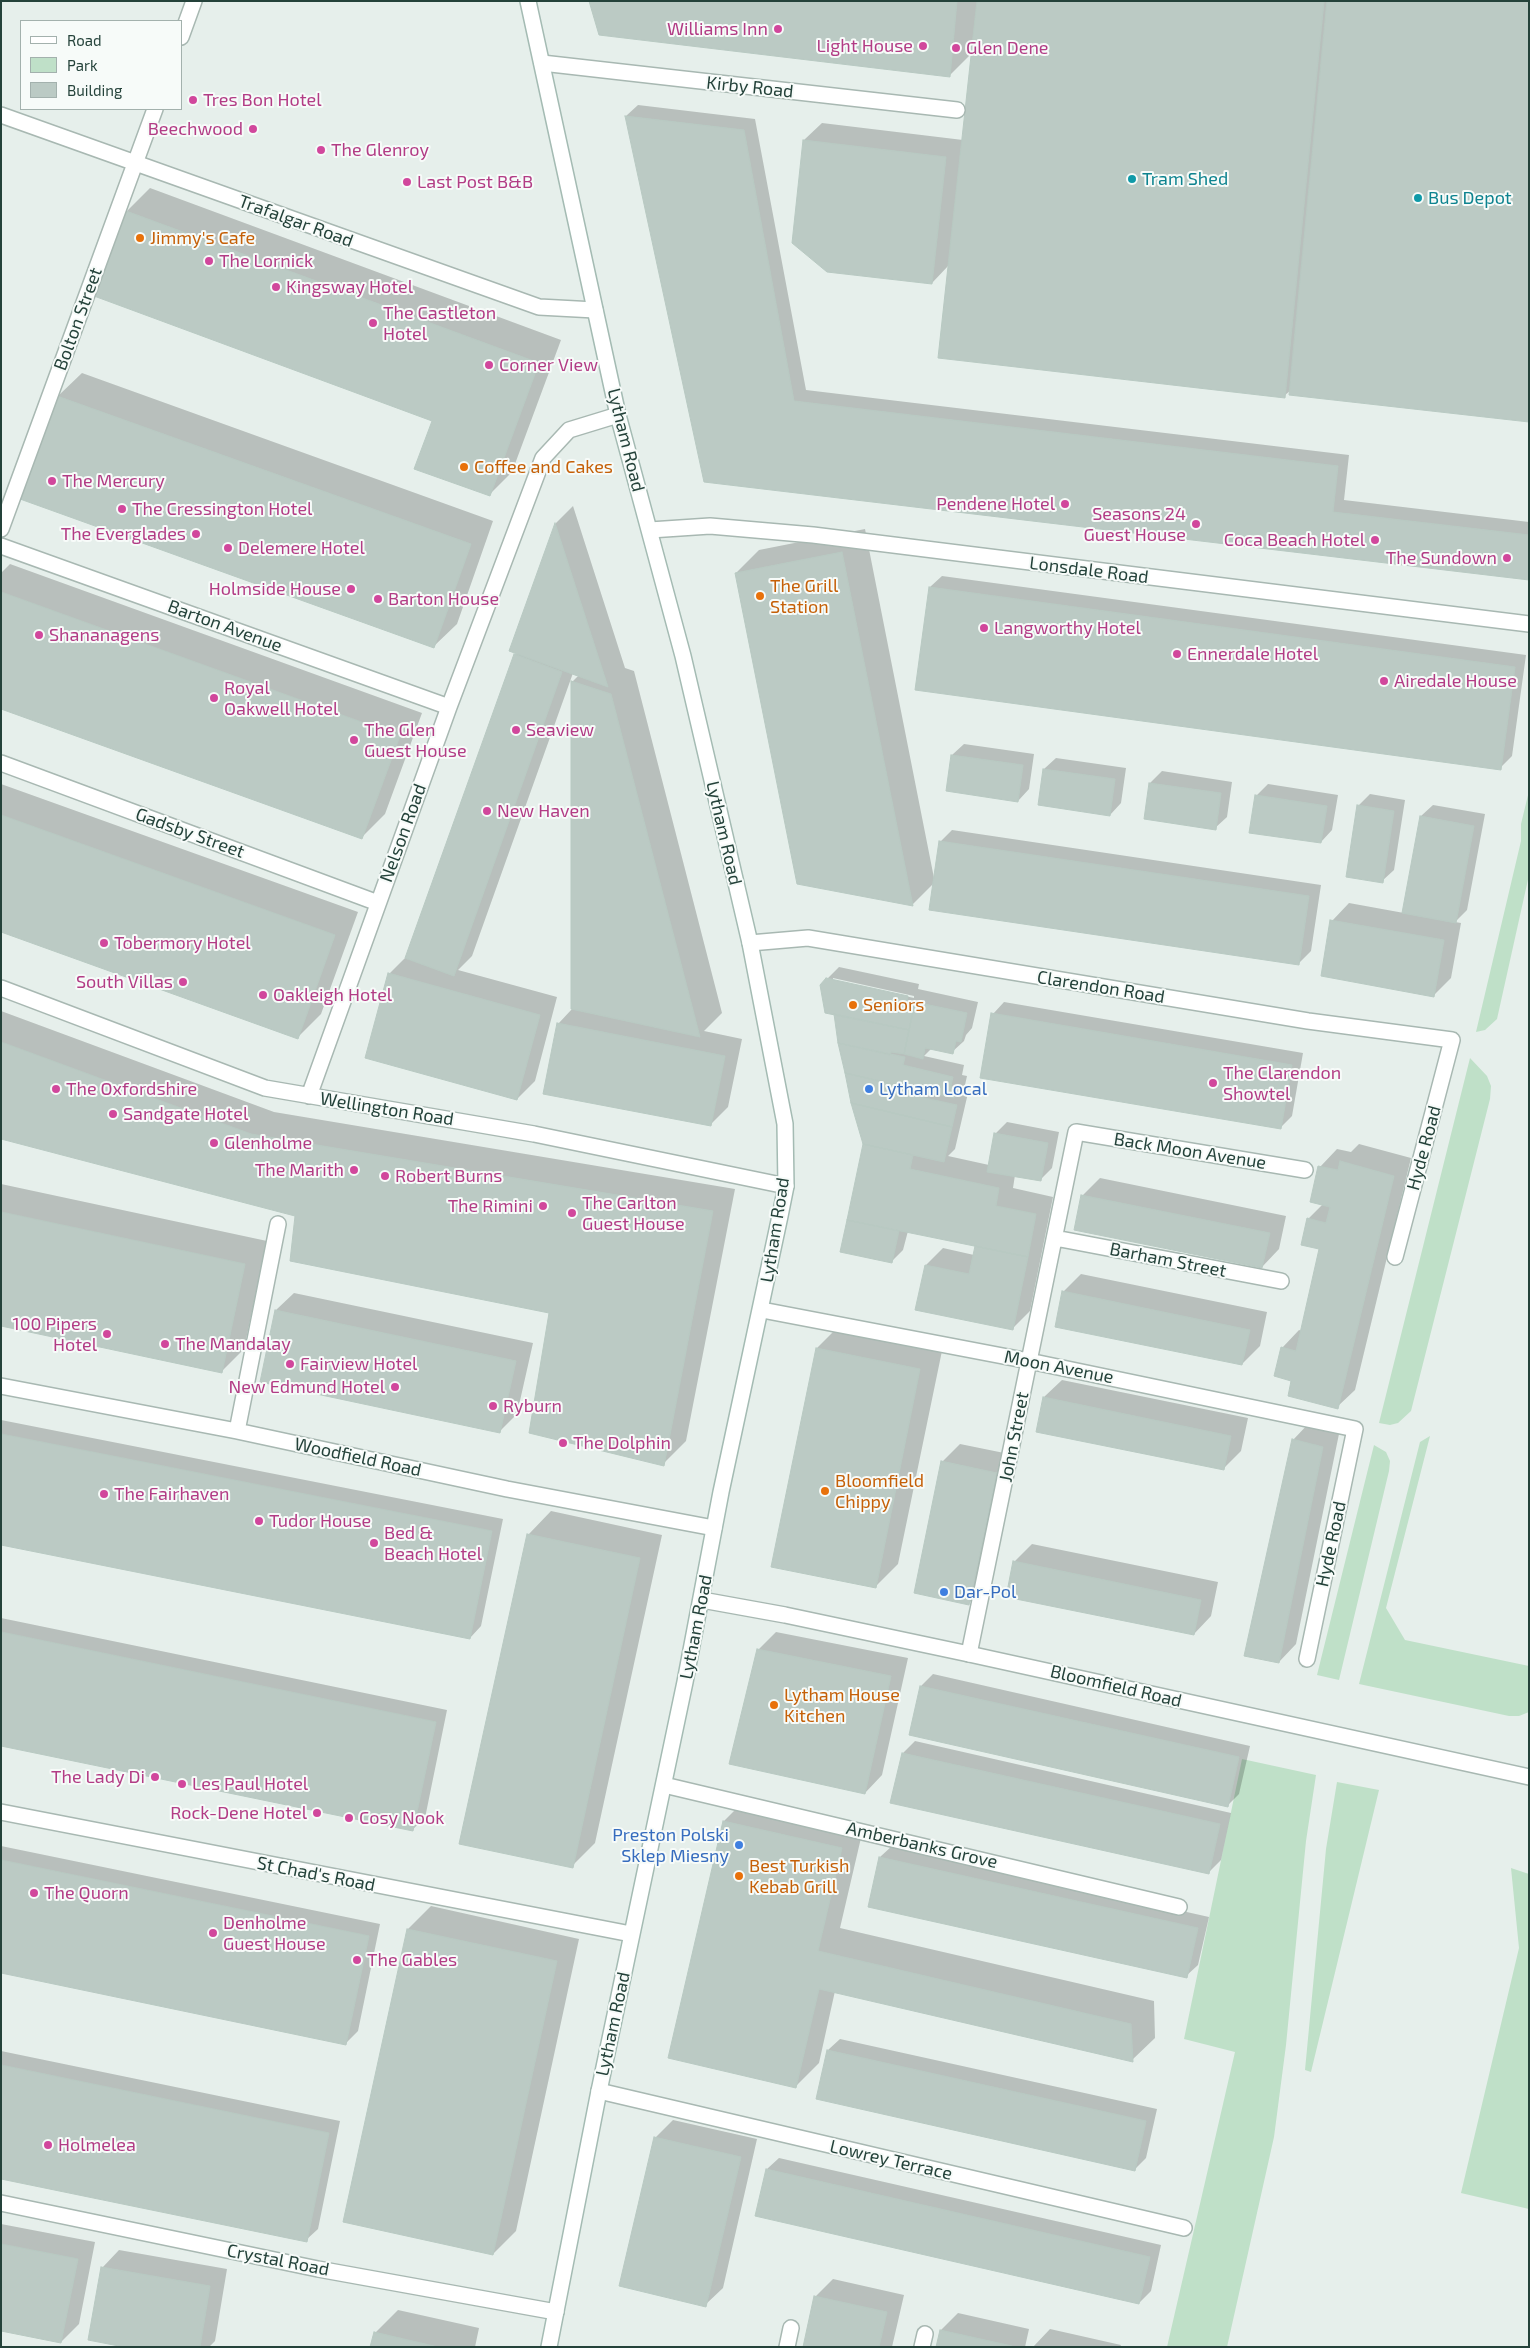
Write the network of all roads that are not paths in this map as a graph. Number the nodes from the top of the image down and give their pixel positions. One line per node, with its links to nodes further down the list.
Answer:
1 (194, 1): 3 (street)
2 (528, 1): 4 (street, Lytham Road)
3 (182, 34)
4 (542, 63): 6 (street, Kirby Road); 9 (street, Lytham Road)
5 (155, 110): 8 (street, Bolton Street)
6 (957, 110)
7 (1, 115): 8 (street, Trafalgar Road)
8 (135, 164): 9 (street, Trafalgar Road); 11 (street, Bolton Street)
9 (595, 310): 10 (street, Lytham Road)
10 (618, 415): 12 (street, Lytham Road); 15 (street, Nelson Road)
11 (1, 529)
12 (650, 530): 14 (street, Lonsdale Road); 18 (street, Lytham Road)
13 (1, 546): 15 (street, Barton Avenue)
14 (1529, 624)
15 (449, 707): 17 (street, Nelson Road)
16 (1, 763): 17 (street, Gadsby Street)
17 (378, 903): 21 (street, Nelson Road)
18 (750, 944): 20 (street, Clarendon Road); 24 (street, Lytham Road)
19 (1, 988): 21 (street, Wellington Road)
20 (1452, 1040): 27 (street, Hyde Road)
21 (309, 1096): 24 (street, Wellington Road)
22 (1076, 1132): 23 (street, Back Moon Avenue); 26 (street, John Street)
23 (1304, 1170)
24 (786, 1186): 29 (street, Lytham Road)
25 (278, 1224): 33 (street)
26 (1055, 1238): 28 (street, Barham Street); 30 (street, John Street)
27 (1395, 1257)
28 (1281, 1282)
29 (762, 1310): 30 (street, Moon Avenue); 34 (street, Lytham Road)
30 (1029, 1361): 32 (street, Moon Avenue); 36 (street, John Street)
31 (1, 1386): 33 (street, Woodfield Road)
32 (1355, 1429): 37 (street, Hyde Road)
33 (237, 1431): 34 (street, Woodfield Road)
34 (714, 1528): 35 (street, Lytham Road)
35 (702, 1600): 36 (street, Bloomfield Road); 39 (street, Lytham Road)
36 (968, 1654): 38 (street, Bloomfield Road)
37 (1307, 1659)
38 (1529, 1777)
39 (664, 1785): 41 (street, Amberbanks Grove); 42 (street, Lytham Road)
40 (1, 1812): 42 (street, St Chad's Road)
41 (1179, 1907)
42 (632, 1934): 43 (street, Lytham Road)
43 (599, 2091): 45 (street, Lowrey Terrace); 46 (street, Lytham Road)
44 (1, 2203): 46 (street, Crystal Road)
45 (1184, 2228)
46 (556, 2312): 48 (street, Lytham Road)
47 (791, 2328): 49 (street)
48 (549, 2347)
49 (787, 2347)

